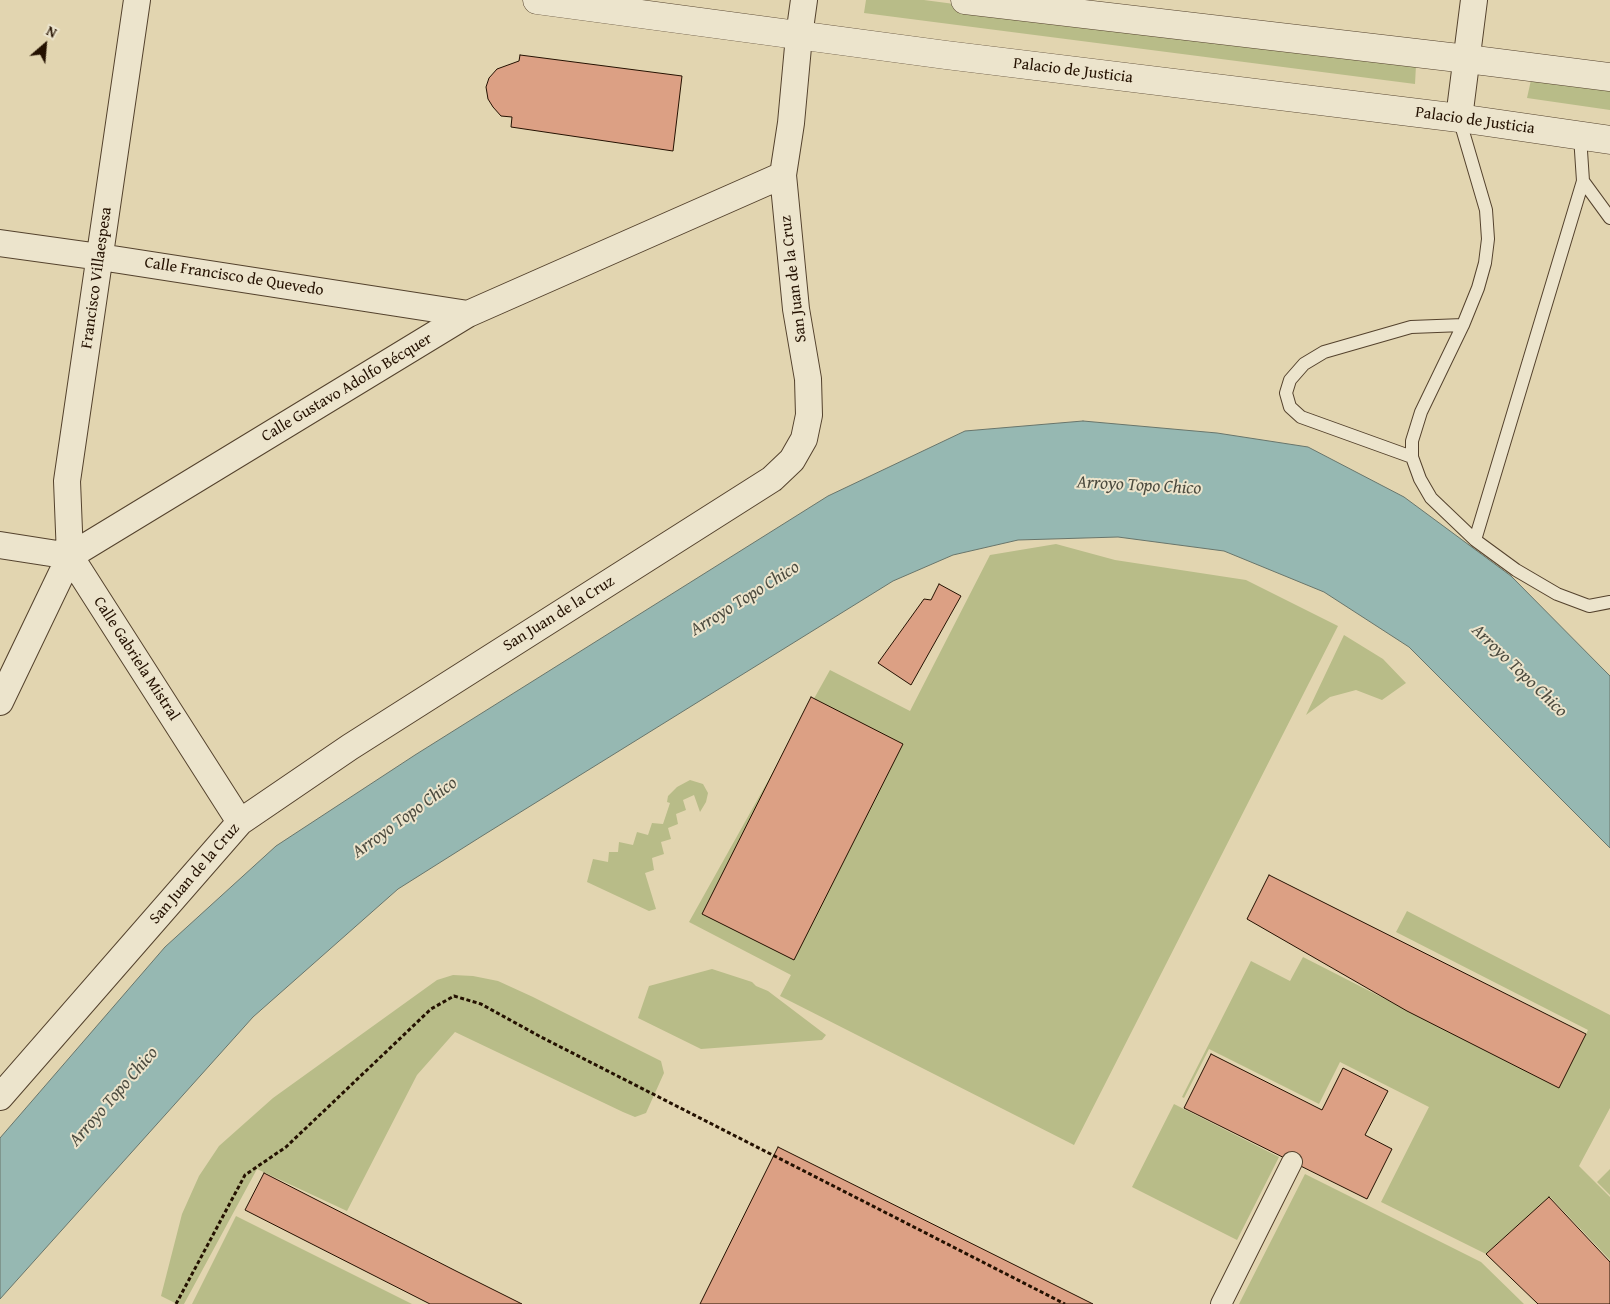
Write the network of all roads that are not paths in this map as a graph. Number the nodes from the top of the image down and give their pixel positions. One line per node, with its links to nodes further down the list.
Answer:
1 (137, 0): 16 (street, Francisco Villaespesa)
2 (537, 0): 6 (street, Palacio de Justicia)
3 (804, 0): 6 (street, San Juan de la Cruz)
4 (965, 0): 7 (street)
5 (1474, 0): 7 (street)
6 (799, 36): 9 (street, Palacio de Justicia); 12 (street, San Juan de la Cruz)
7 (1467, 59): 8 (street); 9 (street)
8 (1610, 78)
9 (1460, 118): 10 (street, Palacio de Justicia); 18 (lane)
10 (1580, 136): 11 (street, Palacio de Justicia); 13 (lane)
11 (1610, 140)
12 (782, 175): 17 (street, Calle Gustavo Adolfo Bécquer); 25 (street, San Juan de la Cruz)
13 (1584, 181): 14 (lane); 20 (lane)
14 (1610, 218)
15 (0, 243): 16 (street, Calle Francisco de Quevedo)
16 (100, 256): 17 (street, Calle Francisco de Quevedo); 22 (street, Francisco Villaespesa)
17 (468, 314): 22 (street, Calle Gustavo Adolfo Bécquer)
18 (1463, 325): 19 (lane); 19 (lane)
19 (1412, 458): 20 (lane)
20 (1475, 540): 23 (lane)
21 (0, 545): 22 (street)
22 (70, 556): 24 (street); 25 (street, Calle Gabriela Mistral)
23 (1610, 602)
24 (0, 702)
25 (240, 822): 26 (street, San Juan de la Cruz)
26 (0, 1097)
27 (1292, 1162): 28 (street)
28 (1221, 1304)

